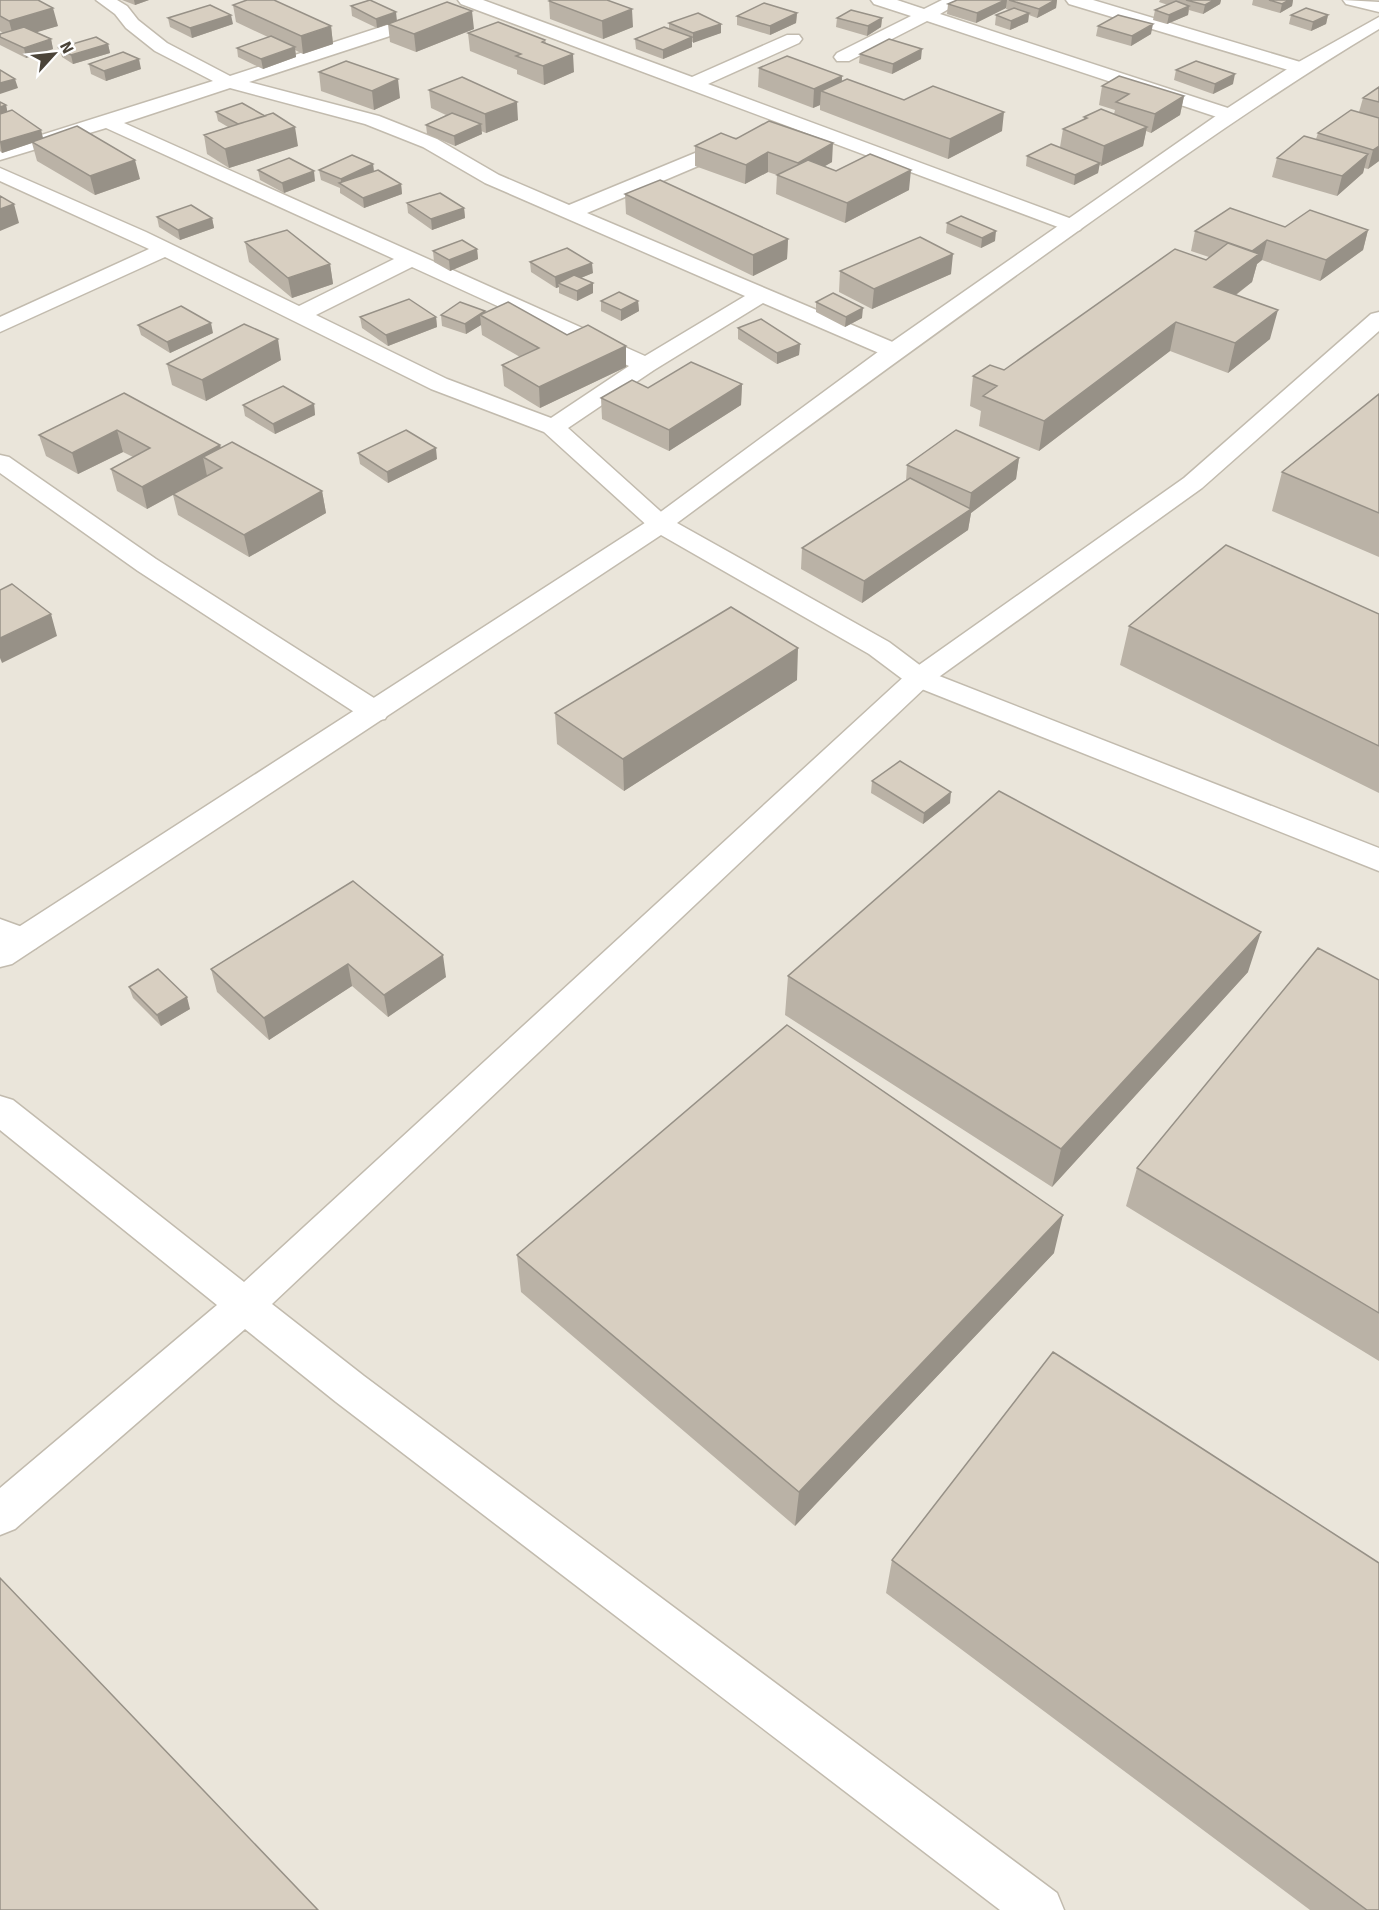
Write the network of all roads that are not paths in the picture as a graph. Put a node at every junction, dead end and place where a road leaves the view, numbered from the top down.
1 (105, 0) edge
2 (880, 0) edge
3 (955, 0) edge
4 (1075, 0) edge
5 (1352, 0) edge
6 (471, 1) edge
7 (542, 6) dead end
8 (1379, 7) edge
9 (925, 15) junction
10 (509, 16) junction
11 (1379, 22) edge
12 (794, 39) dead end
13 (843, 57) dead end
14 (1301, 68) junction
15 (228, 82) junction
16 (692, 84) junction
17 (1230, 115) junction
18 (790, 120) junction
19 (107, 122) junction
20 (0, 154) edge
21 (0, 174) edge
22 (569, 213) junction
23 (1073, 226) junction
24 (166, 249) junction
25 (410, 260) junction
26 (762, 295) junction
27 (300, 314) junction
28 (1379, 319) edge
29 (0, 325) edge
30 (894, 351) junction
31 (646, 365) junction
32 (553, 427) junction
33 (0, 462) edge
34 (660, 524) junction
35 (919, 678) junction
36 (375, 712) junction
37 (1379, 860) edge
38 (8, 942) edge
39 (0, 1110) edge
40 (245, 1305) junction
41 (0, 1515) edge
42 (1040, 1910) edge

1 - 15 street
2 - 9 street
3 - 9 street
4 - 14 street
5 - 8 street
6 - 10 street
6 - 15 street
7 - 10 street
9 - 13 street
9 - 17 street
10 - 16 street
11 - 14 street
12 - 16 street
14 - 17 street
15 - 19 street
15 - 22 street
16 - 18 street
17 - 23 street
18 - 22 street
18 - 23 street
19 - 20 street
19 - 25 street
21 - 24 street
22 - 26 street
23 - 30 street
24 - 27 street
24 - 29 street
25 - 27 street
25 - 31 street
26 - 30 street
26 - 31 street
27 - 32 street
28 - 35 street
30 - 34 street
31 - 32 street
32 - 34 street
33 - 36 street
34 - 35 street
34 - 36 street
35 - 37 street
35 - 40 street
36 - 38 street
39 - 40 street
40 - 41 street
40 - 42 street

